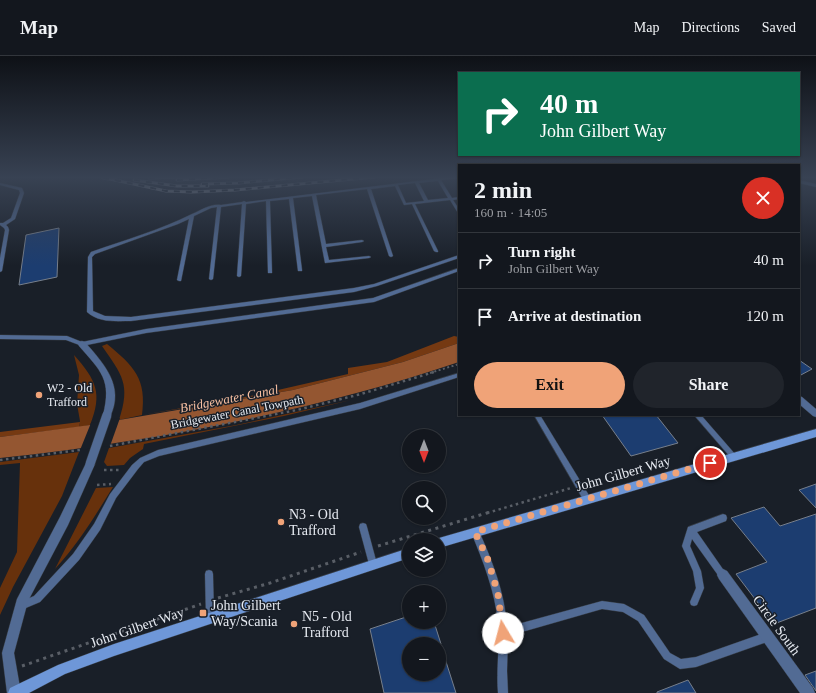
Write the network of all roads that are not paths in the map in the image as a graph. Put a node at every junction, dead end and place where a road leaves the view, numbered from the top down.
1 (17, 207) edge
2 (211, 207) edge
3 (219, 207) edge
4 (244, 207) edge
5 (268, 207) edge
6 (292, 207) edge
7 (316, 207) edge
8 (375, 207) edge
9 (415, 207) edge
10 (192, 216) junction
11 (2, 224) edge
12 (362, 241) dead end
13 (324, 246) junction
14 (436, 250) dead end
15 (391, 256) dead end
16 (458, 256) edge
17 (369, 257) dead end
18 (458, 269) edge
19 (300, 270) dead end
20 (0, 271) edge
21 (270, 272) dead end
22 (239, 276) dead end
23 (211, 279) dead end
24 (179, 280) dead end
25 (0, 337) edge
26 (82, 344) junction
27 (458, 375) edge
28 (800, 400) edge
29 (816, 414) edge
30 (538, 416) edge
31 (698, 416) edge
32 (816, 433) edge
33 (733, 456) junction
34 (587, 499) junction
35 (723, 518) dead end
36 (363, 527) dead end
37 (692, 530) junction
38 (475, 532) junction
39 (446, 541) edge
40 (402, 555) edge
41 (373, 564) junction
42 (209, 574) dead end
43 (723, 575) joint
44 (694, 602) dead end
45 (21, 606) junction
46 (210, 617) junction
47 (503, 633) junction
48 (767, 637) junction
49 (15, 693) edge
50 (503, 693) edge
51 (808, 693) edge

1 - 11 lane
2 - 10 lane
3 - 23 lane
4 - 22 lane
5 - 21 lane
6 - 19 lane
7 - 13 lane
8 - 15 lane
9 - 14 lane
10 - 16 lane
10 - 24 lane
11 - 20 lane
12 - 13 lane
13 - 17 lane
18 - 26 lane
25 - 26 lane
26 - 45 street, John Gilbert Way, bridge
27 - 45 lane
28 - 29 street
30 - 34 lane
31 - 33 lane
32 - 33 street, John Gilbert Way
33 - 34 street, John Gilbert Way
34 - 38 street, John Gilbert Way
35 - 37 lane
36 - 41 lane
37 - 43 lane
37 - 44 lane
38 - 39 street, John Gilbert Way
38 - 47 lane
40 - 41 street, John Gilbert Way
41 - 46 street, John Gilbert Way
42 - 46 lane
43 - 48 street, Circle South
45 - 49 street, John Gilbert Way
46 - 49 street, John Gilbert Way
47 - 48 lane
47 - 50 lane
48 - 51 street, Circle South

